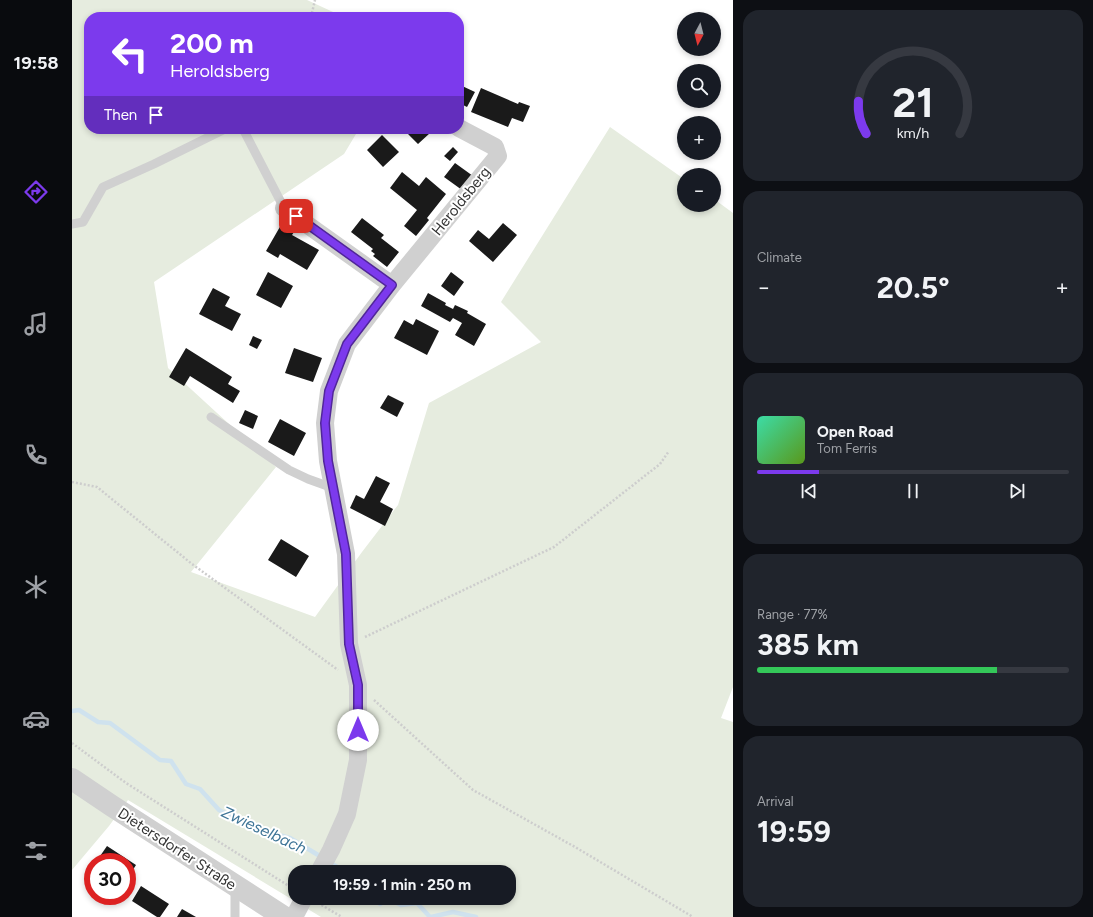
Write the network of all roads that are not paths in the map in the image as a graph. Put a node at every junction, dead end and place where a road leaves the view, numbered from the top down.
1 (464, 131) edge
2 (215, 134) edge
3 (246, 134) edge
4 (284, 208) joint
5 (72, 224) edge
6 (392, 285) junction
7 (211, 417) dead end
8 (333, 488) junction
9 (72, 779) edge
10 (323, 865) edge
11 (235, 886) junction
12 (305, 905) edge
13 (235, 917) edge
14 (284, 917) edge
15 (294, 917) edge

1 - 6 street, Heroldsberg
2 - 5 lane
3 - 4 lane
4 - 6 street
6 - 8 street, Heroldsberg
7 - 8 lane
8 - 10 street, Heroldsberg
9 - 11 street, Dietersdorfer Straße
11 - 13 lane
11 - 14 street, Dietersdorfer Straße
12 - 15 street

